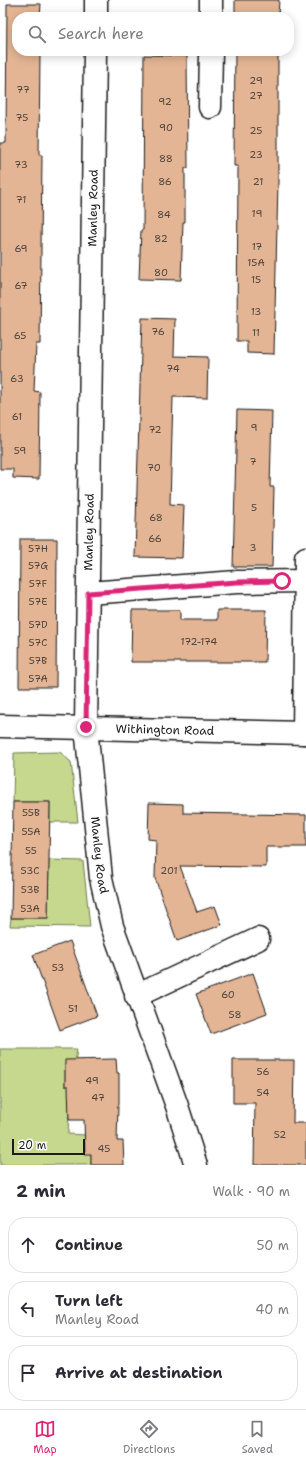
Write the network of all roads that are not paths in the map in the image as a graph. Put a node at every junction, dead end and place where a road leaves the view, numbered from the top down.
1 (96, 0) edge
2 (211, 0) edge
3 (96, 12) edge
4 (211, 12) edge
5 (95, 56) edge
6 (210, 56) edge
7 (210, 107) dead end
8 (306, 558) edge
9 (306, 581) edge
10 (88, 593) junction
11 (0, 726) edge
12 (86, 727) junction
13 (305, 733) edge
14 (258, 939) dead end
15 (136, 996) junction
16 (196, 1165) edge

1 - 3 street
2 - 4 street
5 - 10 street, Manley Road
6 - 7 street
8 - 9 street
9 - 10 street
9 - 13 street
10 - 12 street, Manley Road
11 - 12 street, Withington Road
12 - 13 street, Withington Road
12 - 15 street, Manley Road
14 - 15 street
15 - 16 street, Manley Road

